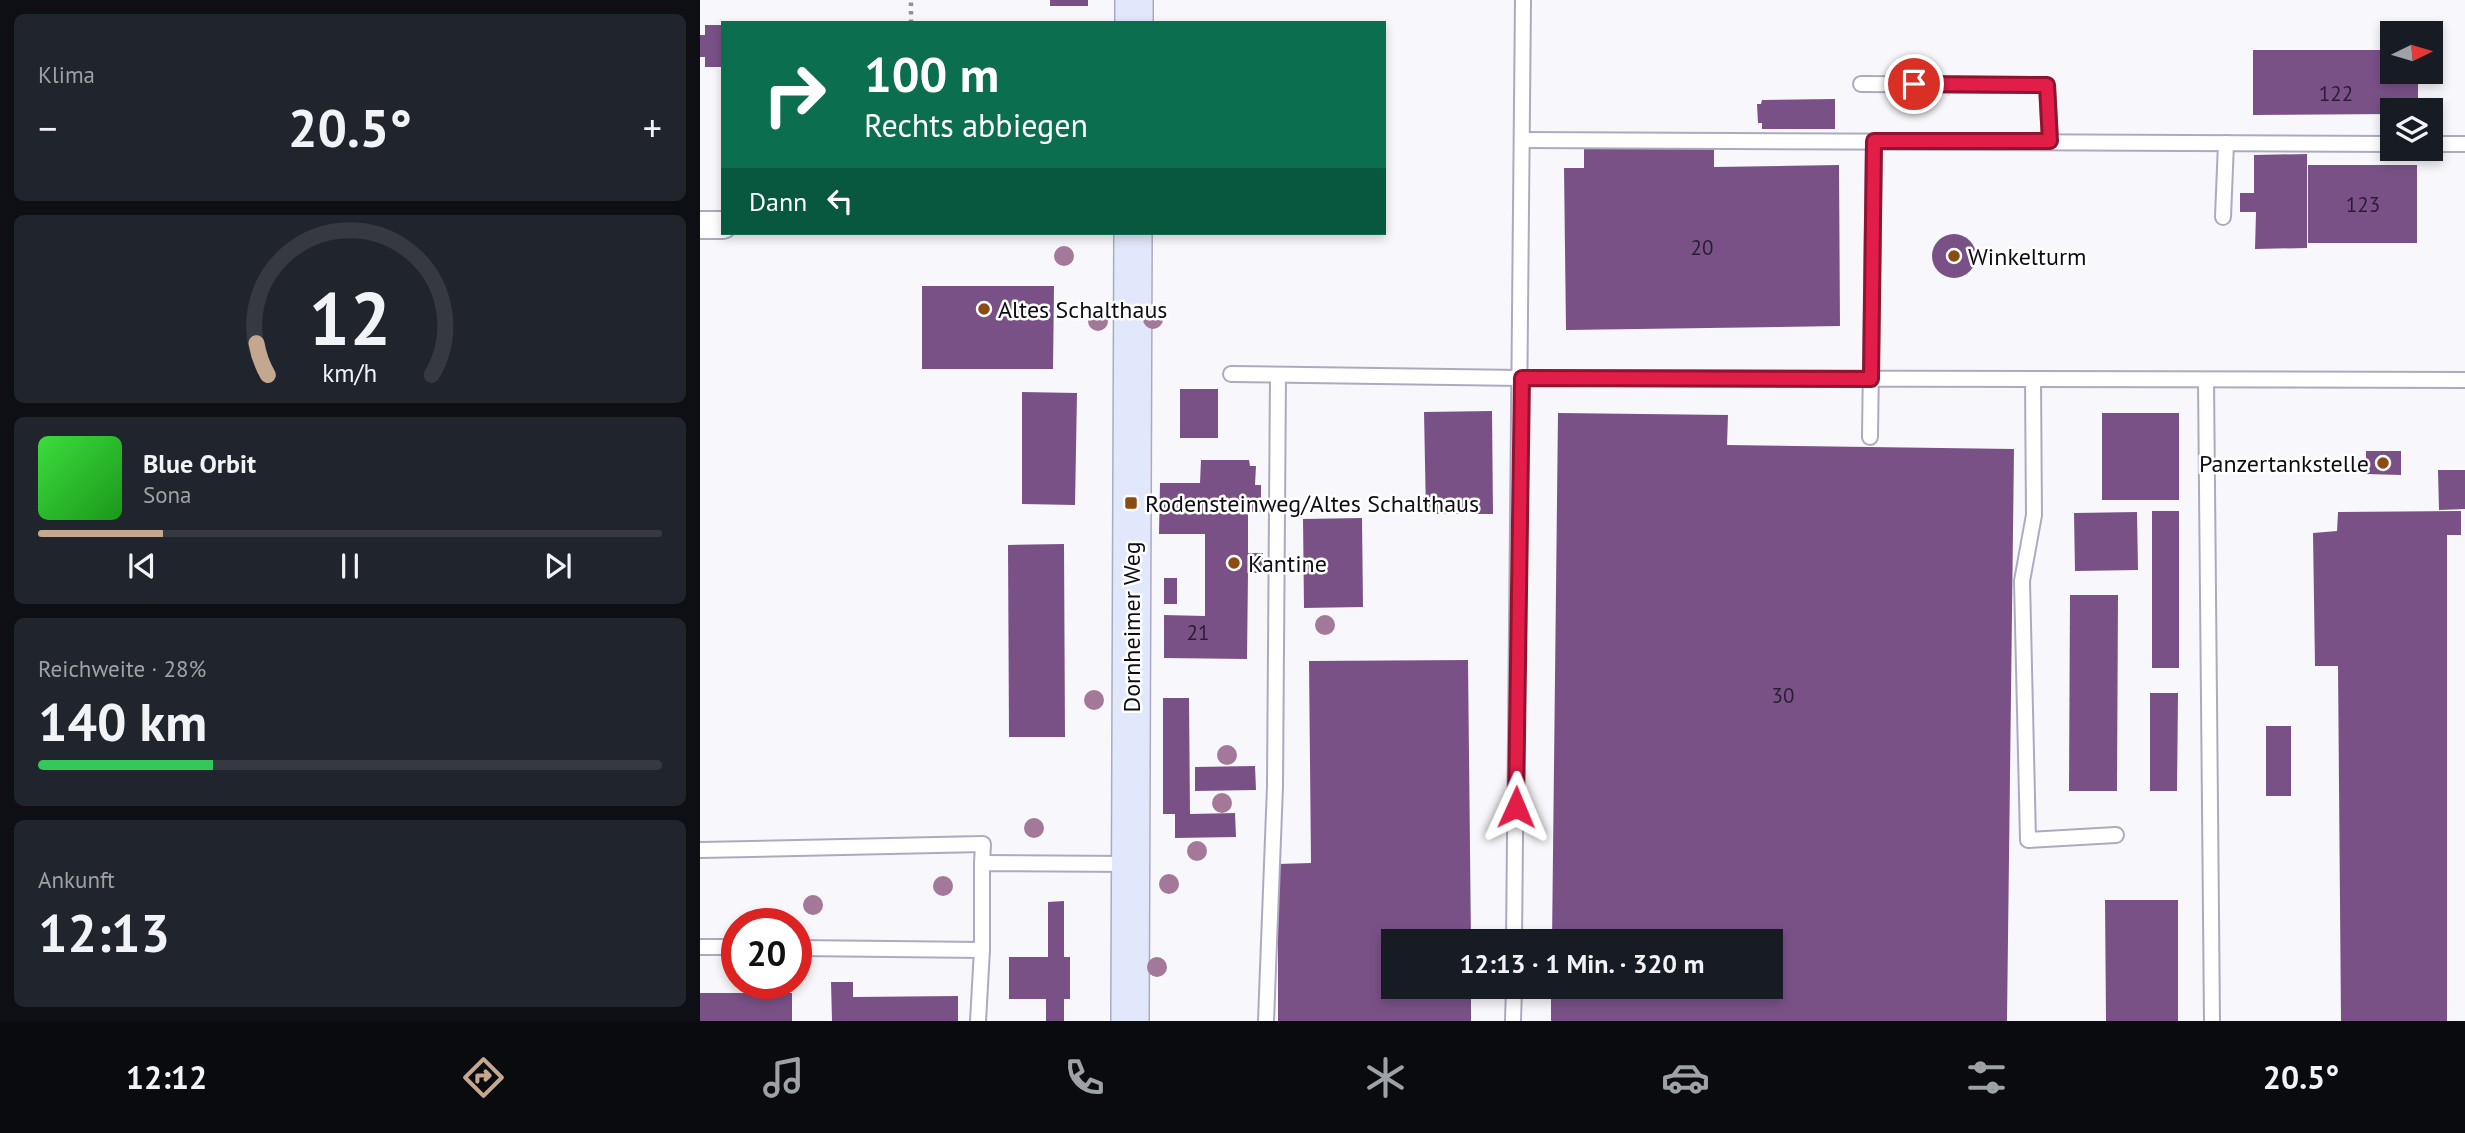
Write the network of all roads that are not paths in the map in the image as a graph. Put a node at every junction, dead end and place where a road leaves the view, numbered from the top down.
1 (1134, 0) edge
2 (1523, 0) edge
3 (1134, 21) edge
4 (1861, 84) dead end
5 (1522, 140) junction
6 (1874, 141) junction
7 (2050, 141) junction
8 (2226, 143) junction
9 (2380, 144) edge
10 (2443, 144) edge
11 (2465, 144) edge
12 (2223, 216) dead end
13 (700, 225) edge
14 (721, 225) edge
15 (1133, 235) edge
16 (1231, 374) dead end
17 (1278, 375) junction
18 (1522, 378) junction
19 (1871, 379) junction
20 (2033, 379) junction
21 (2206, 380) junction
22 (2465, 380) edge
23 (1870, 437) dead end
24 (2116, 835) dead end
25 (700, 850) edge
26 (982, 863) junction
27 (1131, 864) junction
28 (1514, 929) edge
29 (700, 947) edge
30 (721, 947) edge
31 (812, 948) edge
32 (982, 950) junction
33 (1514, 999) edge
34 (978, 1021) edge
35 (1130, 1021) edge
36 (1266, 1021) edge
37 (1513, 1021) edge
38 (2212, 1021) edge

1 - 3 main road
2 - 5 lane
4 - 7 lane
5 - 6 lane
5 - 18 lane
6 - 7 lane
6 - 19 lane
7 - 8 lane
8 - 9 lane
8 - 12 lane
10 - 11 lane
13 - 14 street
15 - 27 main road, Dornheimer Weg
16 - 17 lane
17 - 18 lane
17 - 36 lane
18 - 19 lane
18 - 28 lane
19 - 20 lane
19 - 23 lane
20 - 21 lane
20 - 24 lane
21 - 22 lane
21 - 38 lane
25 - 26 lane
26 - 27 lane
26 - 32 lane
27 - 35 main road, Dornheimer Weg
29 - 30 lane
31 - 32 lane
32 - 34 lane
33 - 37 lane

